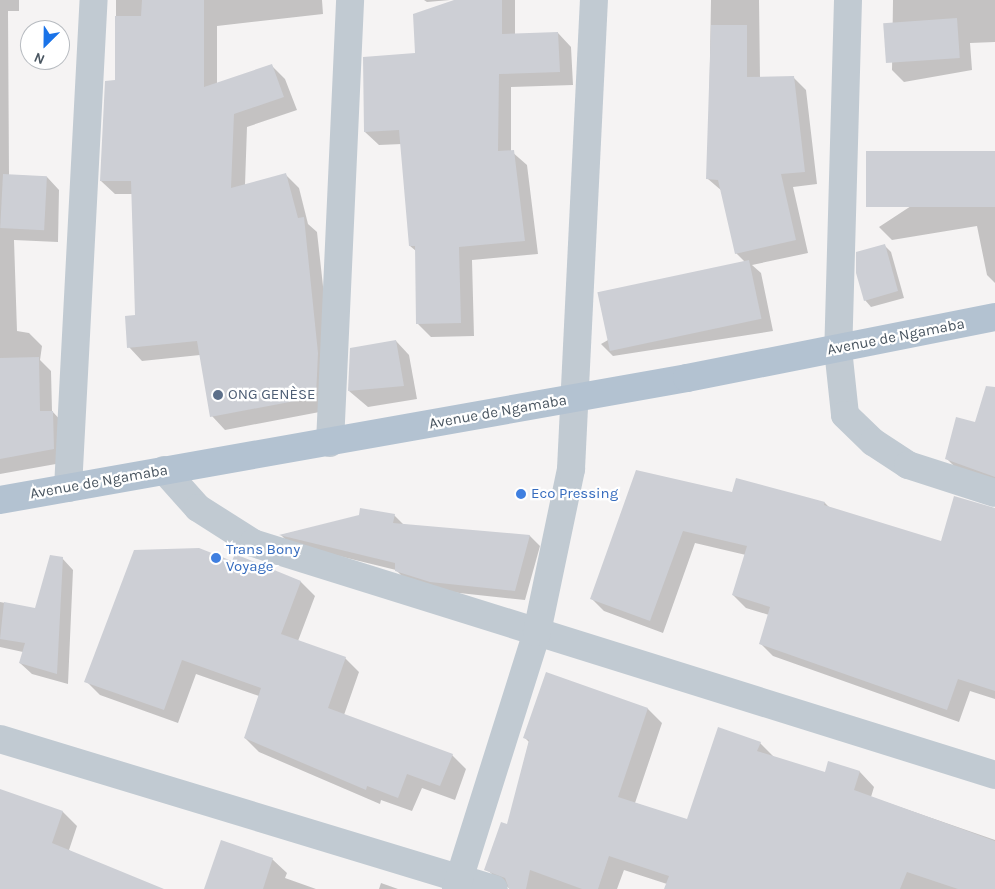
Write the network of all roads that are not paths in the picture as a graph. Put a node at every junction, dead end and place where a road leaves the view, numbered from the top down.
1 (94, 0) edge
2 (350, 0) edge
3 (594, 0) edge
4 (848, 0) edge
5 (995, 317) edge
6 (838, 349) junction
7 (576, 398) junction
8 (330, 443) junction
9 (164, 470) junction
10 (68, 488) junction
11 (995, 493) edge
12 (0, 500) edge
13 (537, 632) junction
14 (0, 739) edge
15 (995, 775) edge
16 (458, 883) edge
17 (494, 889) edge

1 - 10 street
2 - 8 street
3 - 7 street
4 - 6 street
5 - 6 main road, Avenue de Ngamaba
6 - 7 main road, Avenue de Ngamaba
6 - 11 street
7 - 8 main road, Avenue de Ngamaba
7 - 13 street
8 - 9 main road, Avenue de Ngamaba
9 - 10 main road, Avenue de Ngamaba
9 - 13 street
10 - 12 main road, Avenue de Ngamaba
13 - 15 street
13 - 16 street
14 - 16 street
16 - 17 street

